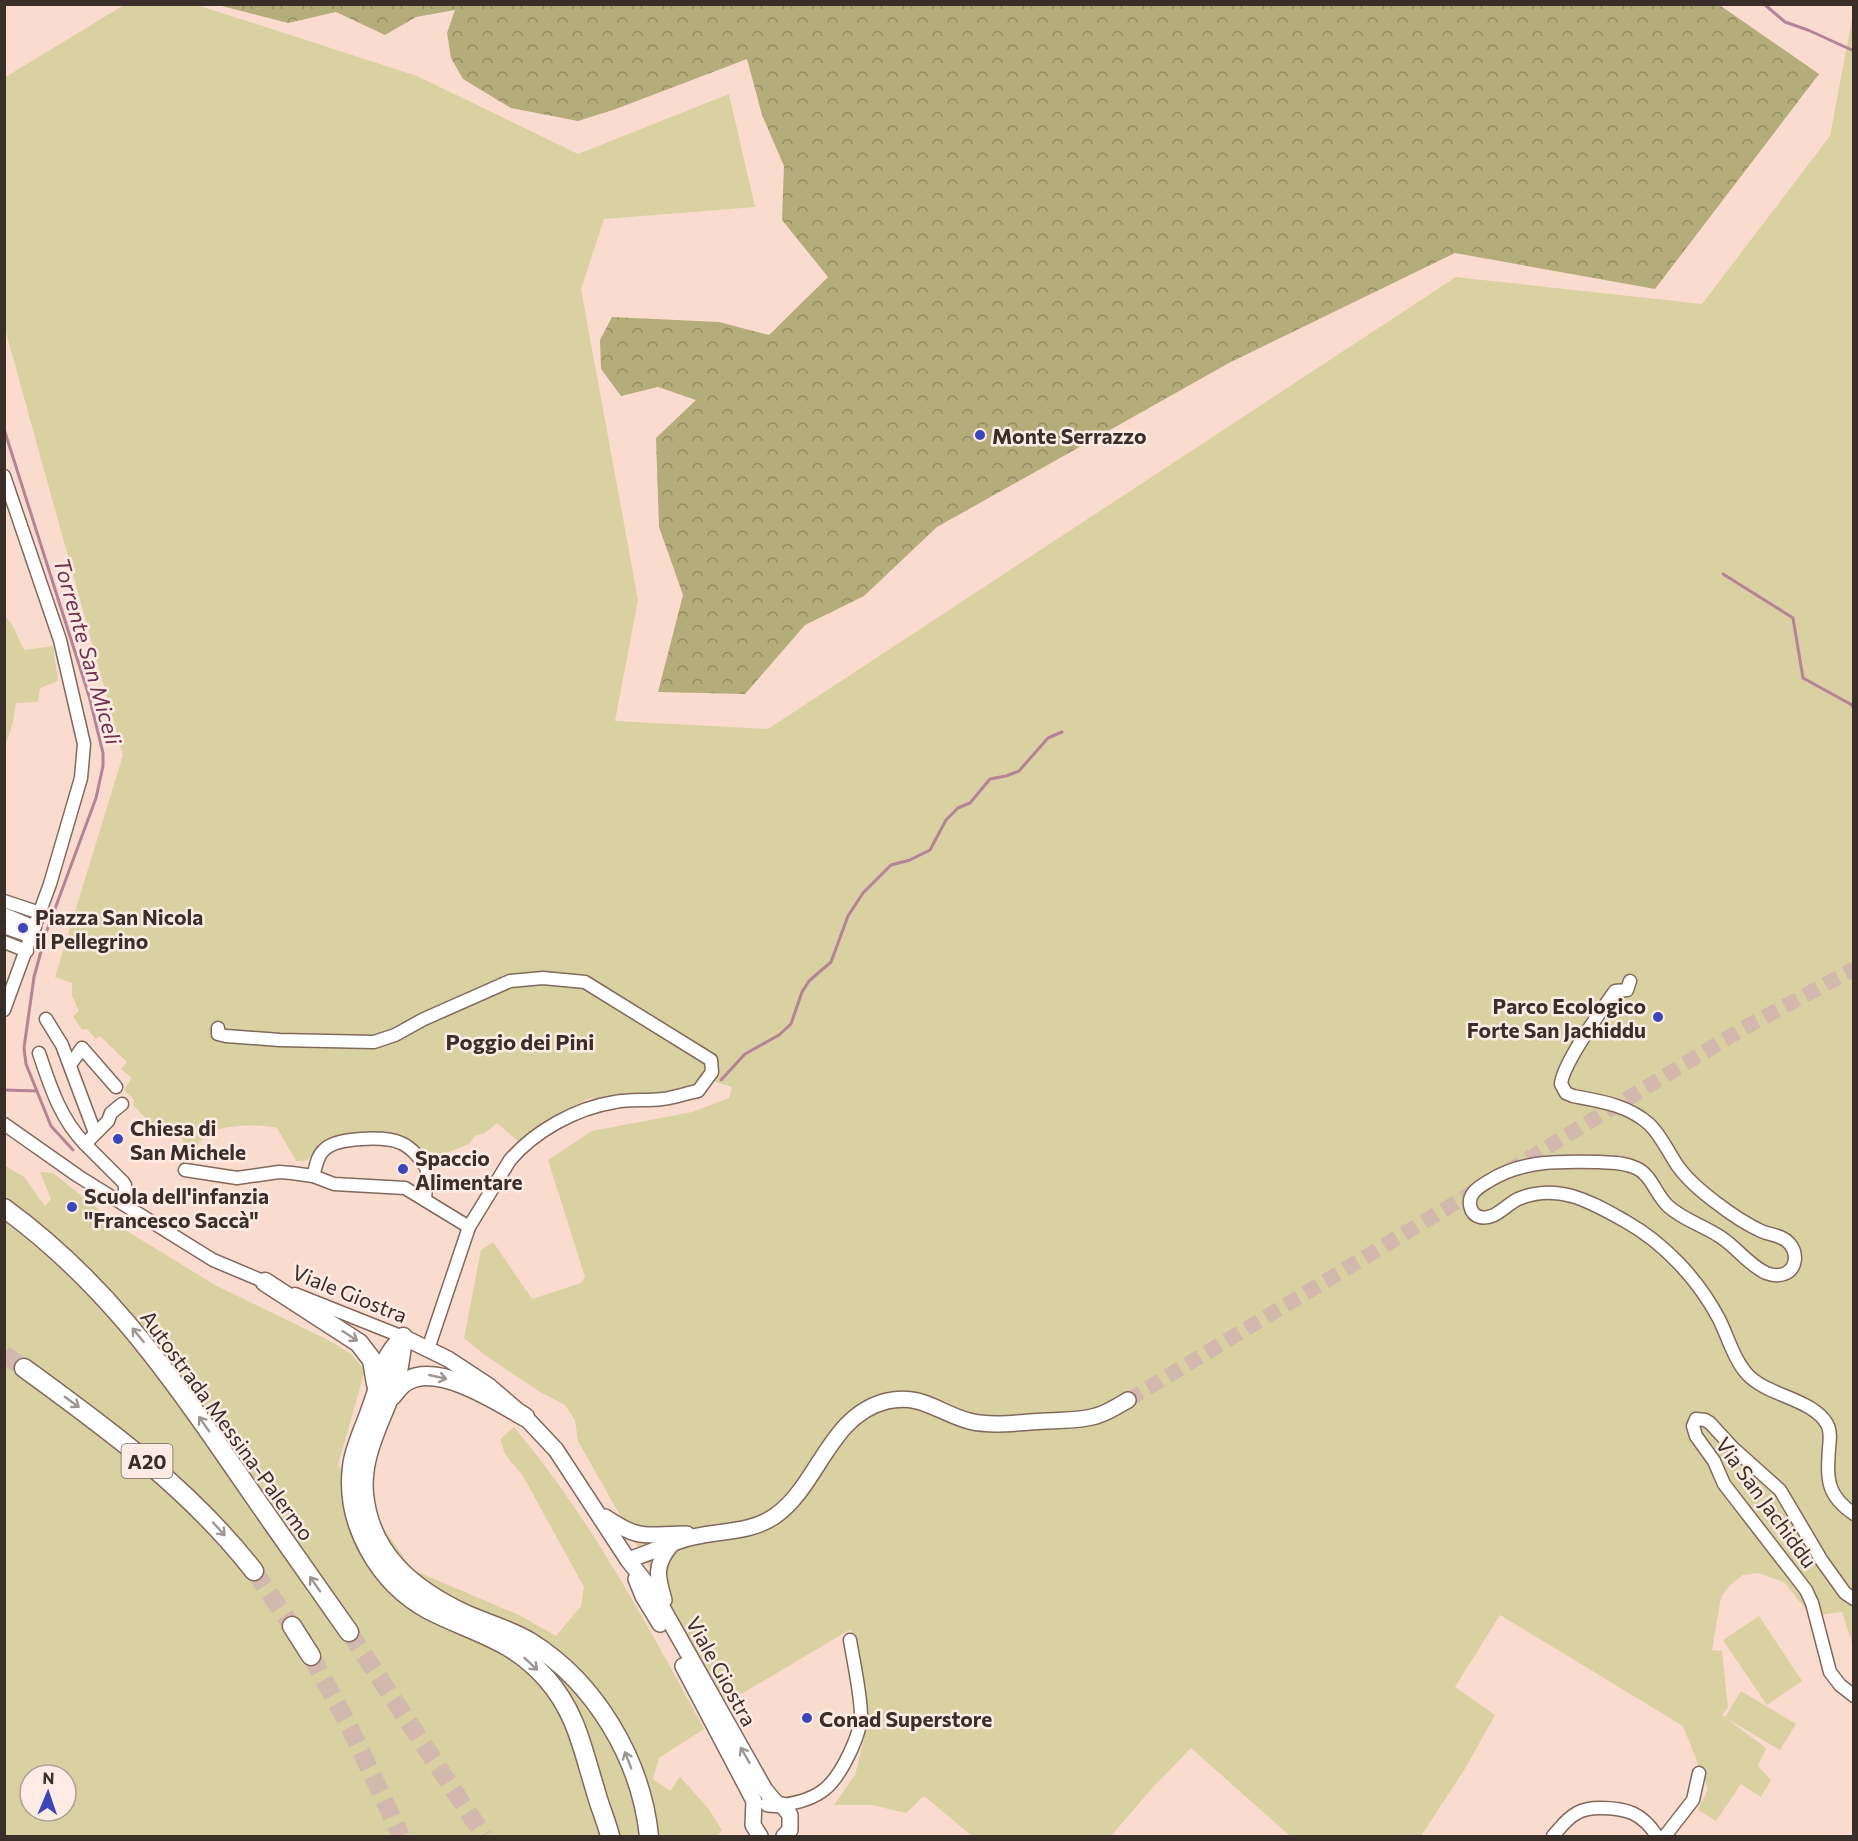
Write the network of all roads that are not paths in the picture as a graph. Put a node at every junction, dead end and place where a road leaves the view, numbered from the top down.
1 (4, 476) edge
2 (4, 901) edge
3 (40, 913) junction
4 (9, 922) edge
5 (34, 932) junction
6 (4, 942) edge
7 (27, 951) junction
8 (1630, 981) dead end
9 (4, 1010) edge
10 (46, 1018) dead end
11 (218, 1028) dead end
12 (39, 1053) dead end
13 (70, 1065) junction
14 (117, 1087) dead end
15 (122, 1104) dead end
16 (4, 1125) edge
17 (95, 1133) junction
18 (85, 1144) junction
19 (185, 1170) dead end
20 (314, 1176) junction
21 (425, 1200) junction
22 (125, 1204) junction
23 (4, 1208) edge
24 (469, 1227) junction
25 (265, 1282) junction
26 (404, 1337) junction
27 (428, 1349) junction
28 (24, 1368) tunnel mouth
29 (382, 1397) junction
30 (1128, 1400) tunnel mouth
31 (525, 1417) junction
32 (600, 1514) junction
33 (1854, 1514) edge
34 (711, 1534) junction
35 (657, 1536) junction
36 (671, 1545) junction
37 (628, 1560) junction
38 (254, 1571) tunnel mouth
39 (1854, 1599) edge
40 (465, 1620) junction
41 (292, 1626) tunnel mouth
42 (349, 1632) tunnel mouth
43 (679, 1640) junction
44 (850, 1640) dead end
45 (311, 1656) tunnel mouth
46 (1854, 1696) edge
47 (1699, 1773) dead end
48 (809, 1799) junction
49 (779, 1804) junction
50 (754, 1828) edge
51 (789, 1831) edge
52 (609, 1833) edge
53 (648, 1836) edge
54 (1553, 1836) edge
55 (1657, 1836) edge
56 (1665, 1836) edge

1 - 3 street
2 - 3 street
3 - 5 street
4 - 5 street
5 - 7 street
6 - 7 street
7 - 9 street
8 - 33 street
10 - 13 street
11 - 24 street
12 - 18 street
13 - 14 street
13 - 17 street
15 - 17 street
16 - 22 street, Viale Giostra
17 - 18 street
18 - 22 street
19 - 20 street
20 - 21 street
20 - 21 street
21 - 24 street
22 - 25 street, Viale Giostra
42 -> 23 highway, Autostrada Messina-Palermo
24 - 27 street
25 - 26 street, Viale Giostra
25 -> 29 highway
26 - 27 main road, Viale Giostra
26 - 29 highway
27 - 31 main road, Viale Giostra
28 -> 38 highway, A20
29 -> 31 highway
29 - 40 highway
30 - 34 main road
31 - 32 main road, Viale Giostra
32 - 35 main road
32 - 37 main road, Viale Giostra
34 - 35 main road
34 - 36 main road
35 - 37 main road
36 - 37 main road
36 - 43 main road
37 - 43 main road, Viale Giostra
37 - 50 main road, Viale Giostra
39 - 46 street, Via San Jachiddu
40 -> 52 highway
53 -> 40 highway
41 - 45 highway
49 -> 43 main road, Viale Giostra
44 - 48 street
47 - 56 street
48 - 49 street
48 - 51 street
49 - 50 main road
49 - 51 main road, Viale Giostra
54 - 55 street

